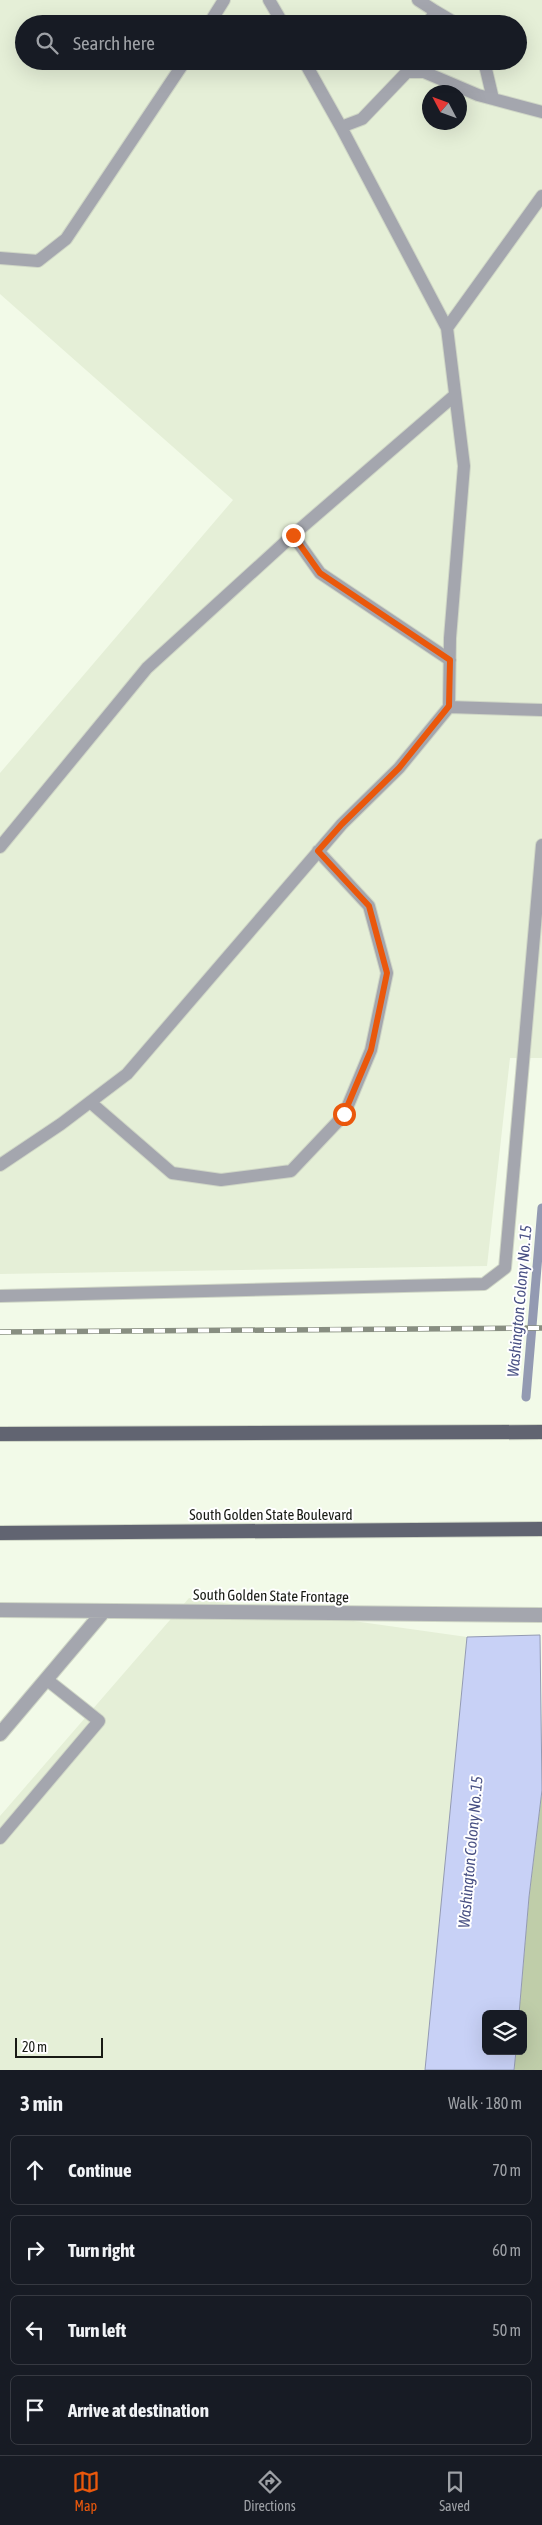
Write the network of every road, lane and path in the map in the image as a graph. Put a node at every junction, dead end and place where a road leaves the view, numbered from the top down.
1 (224, 0) edge
2 (269, 0) edge
3 (418, 0) edge
4 (435, 11) junction
5 (215, 15) edge
6 (278, 15) edge
7 (433, 15) edge
8 (442, 15) edge
9 (179, 70) edge
10 (309, 70) edge
11 (406, 70) edge
12 (418, 70) edge
13 (486, 70) edge
14 (493, 98) junction
15 (542, 112) edge
16 (342, 127) junction
17 (542, 196) edge
18 (0, 258) edge
19 (447, 328) junction
20 (455, 395) junction
21 (293, 535) junction
22 (450, 660) junction
23 (449, 706) junction
24 (542, 710) edge
25 (542, 845) edge
26 (0, 847) edge
27 (318, 851) junction
28 (90, 1102) junction
29 (0, 1165) edge
30 (0, 1296) edge
31 (542, 1432) edge
32 (0, 1434) edge
33 (542, 1528) edge
34 (0, 1533) edge
35 (0, 1610) edge
36 (104, 1611) junction
37 (542, 1615) edge
38 (46, 1679) junction
39 (0, 1734) edge
40 (0, 1838) edge

1 - 5 lane
2 - 6 lane
3 - 4 lane
4 - 7 lane
4 - 8 lane
9 - 18 lane
10 - 16 lane
11 - 16 lane
12 - 14 lane
13 - 14 lane
14 - 15 lane
16 - 19 lane
17 - 19 lane
19 - 20 lane
20 - 21 lane
20 - 22 lane
21 - 22 lane
21 - 26 lane
22 - 23 lane
23 - 24 lane
23 - 27 lane
25 - 30 lane
27 - 28 lane
27 - 28 lane
28 - 29 lane
31 - 32 main road
33 - 34 main road, South Golden State Boulevard
35 - 36 street, South Golden State Frontage
36 - 37 street, South Golden State Frontage
36 - 38 street
38 - 39 street
38 - 40 lane

